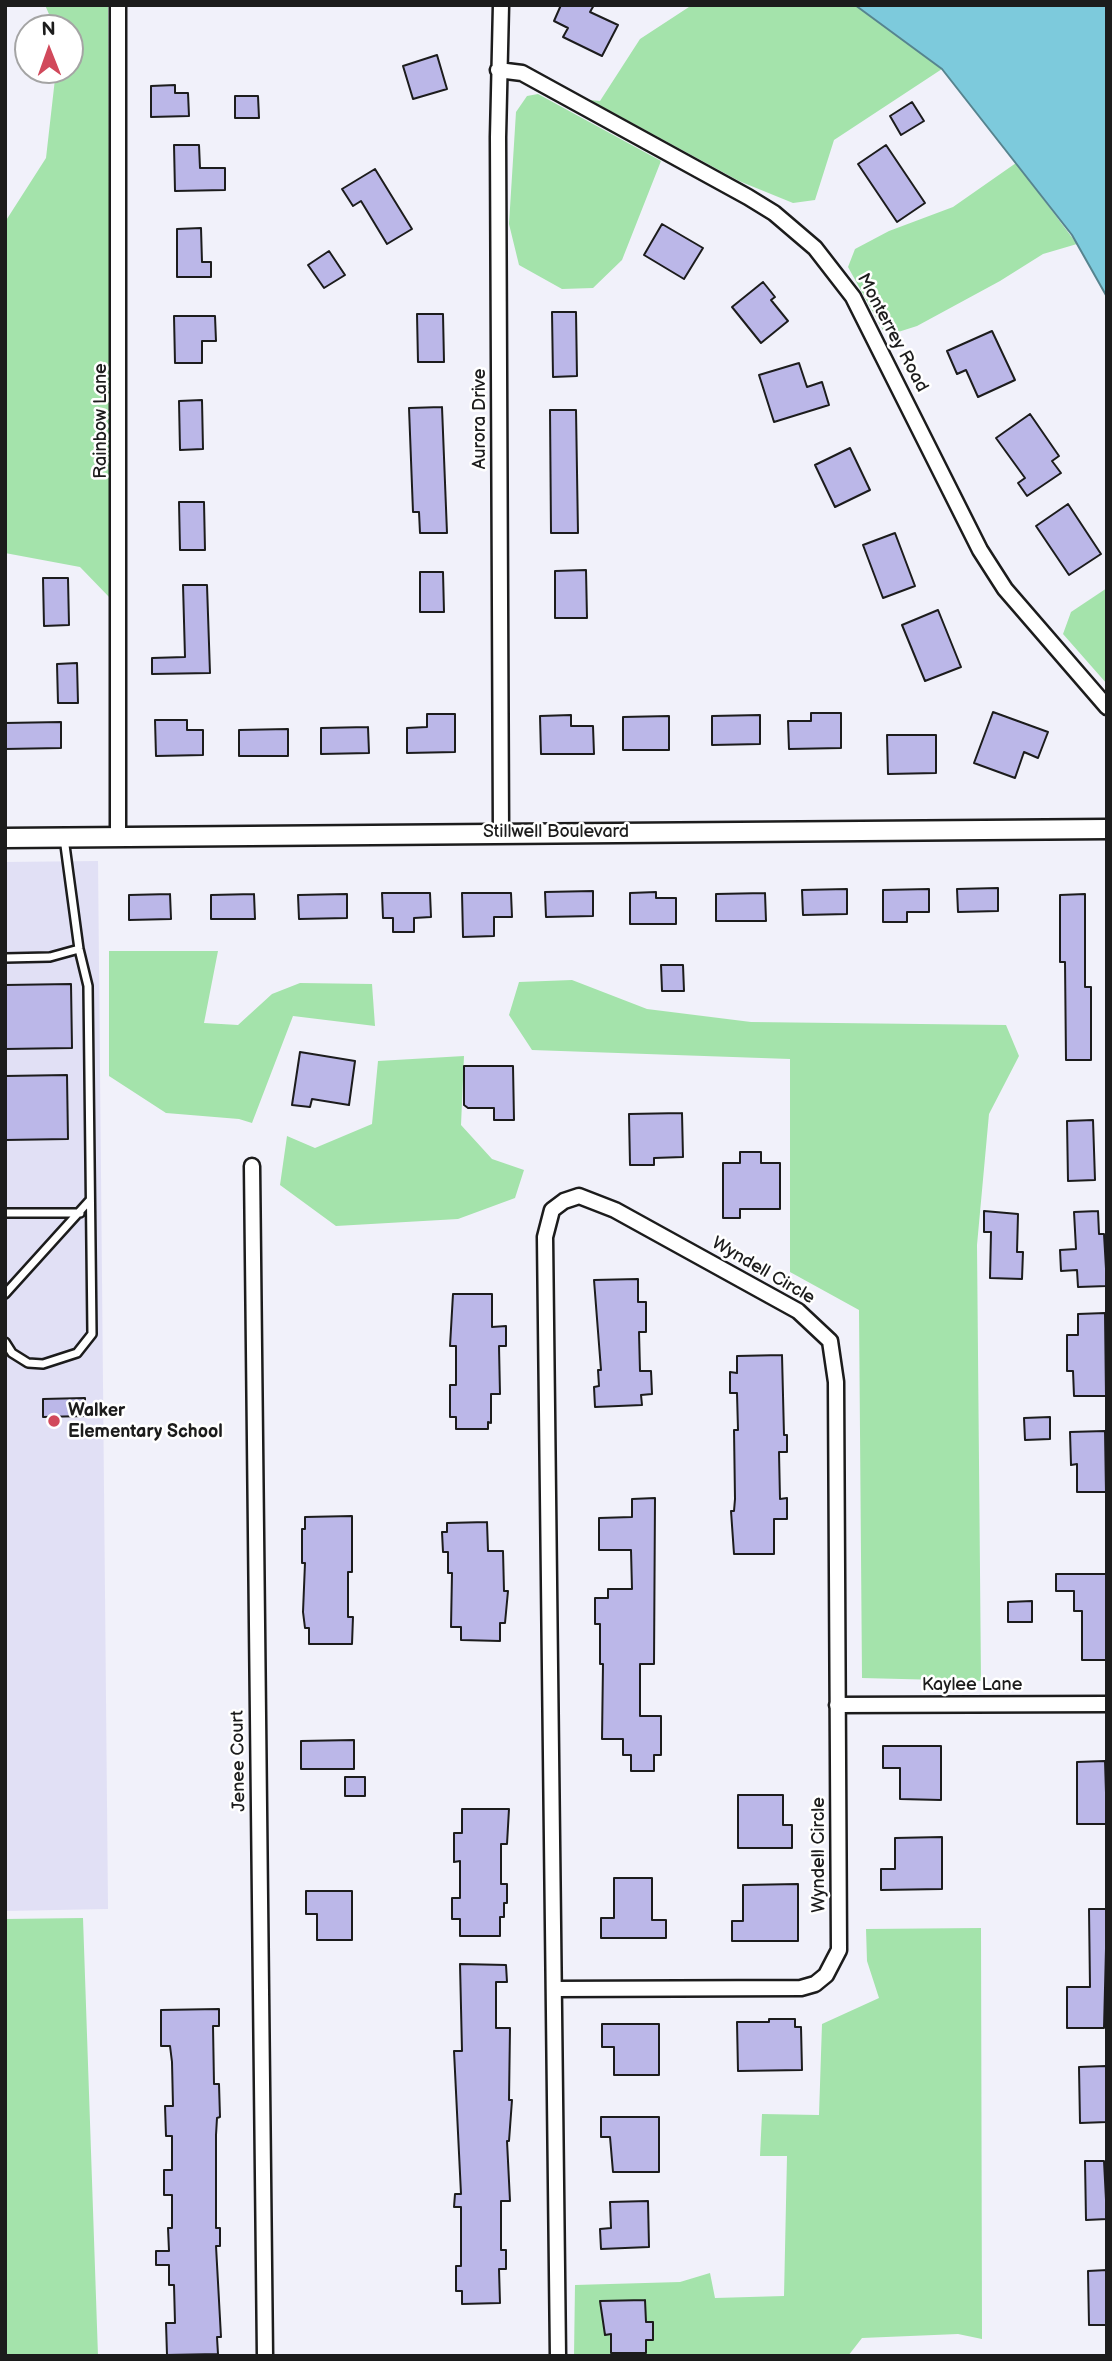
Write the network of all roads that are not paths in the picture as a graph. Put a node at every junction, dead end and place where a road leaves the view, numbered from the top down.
1 (118, 5) edge
2 (501, 5) edge
3 (498, 70) junction
4 (1107, 707) edge
5 (1107, 829) edge
6 (501, 832) junction
7 (118, 837) junction
8 (5, 838) edge
9 (64, 838) junction
10 (79, 949) junction
11 (5, 958) edge
12 (252, 1166) dead end
13 (91, 1200) junction
14 (5, 1213) edge
15 (80, 1213) junction
16 (5, 1294) edge
17 (5, 1342) edge
18 (1107, 1704) edge
19 (837, 1705) junction
20 (554, 1989) junction
21 (265, 2356) edge
22 (558, 2356) edge

1 - 7 street, Rainbow Lane
2 - 3 street, Aurora Drive
3 - 4 street, Monterrey Road
3 - 6 street, Aurora Drive
5 - 6 street, Stillwell Boulevard
6 - 7 street, Stillwell Boulevard
7 - 9 street, Stillwell Boulevard
8 - 9 street, Stillwell Boulevard
9 - 10 lane
10 - 11 lane
10 - 13 lane
12 - 21 street, Jenee Court
13 - 15 lane
13 - 17 lane
14 - 15 lane
15 - 16 lane
18 - 19 street, Kaylee Lane
19 - 20 street, Wyndell Circle
19 - 20 street, Wyndell Circle
20 - 22 street, Wyndell Circle

